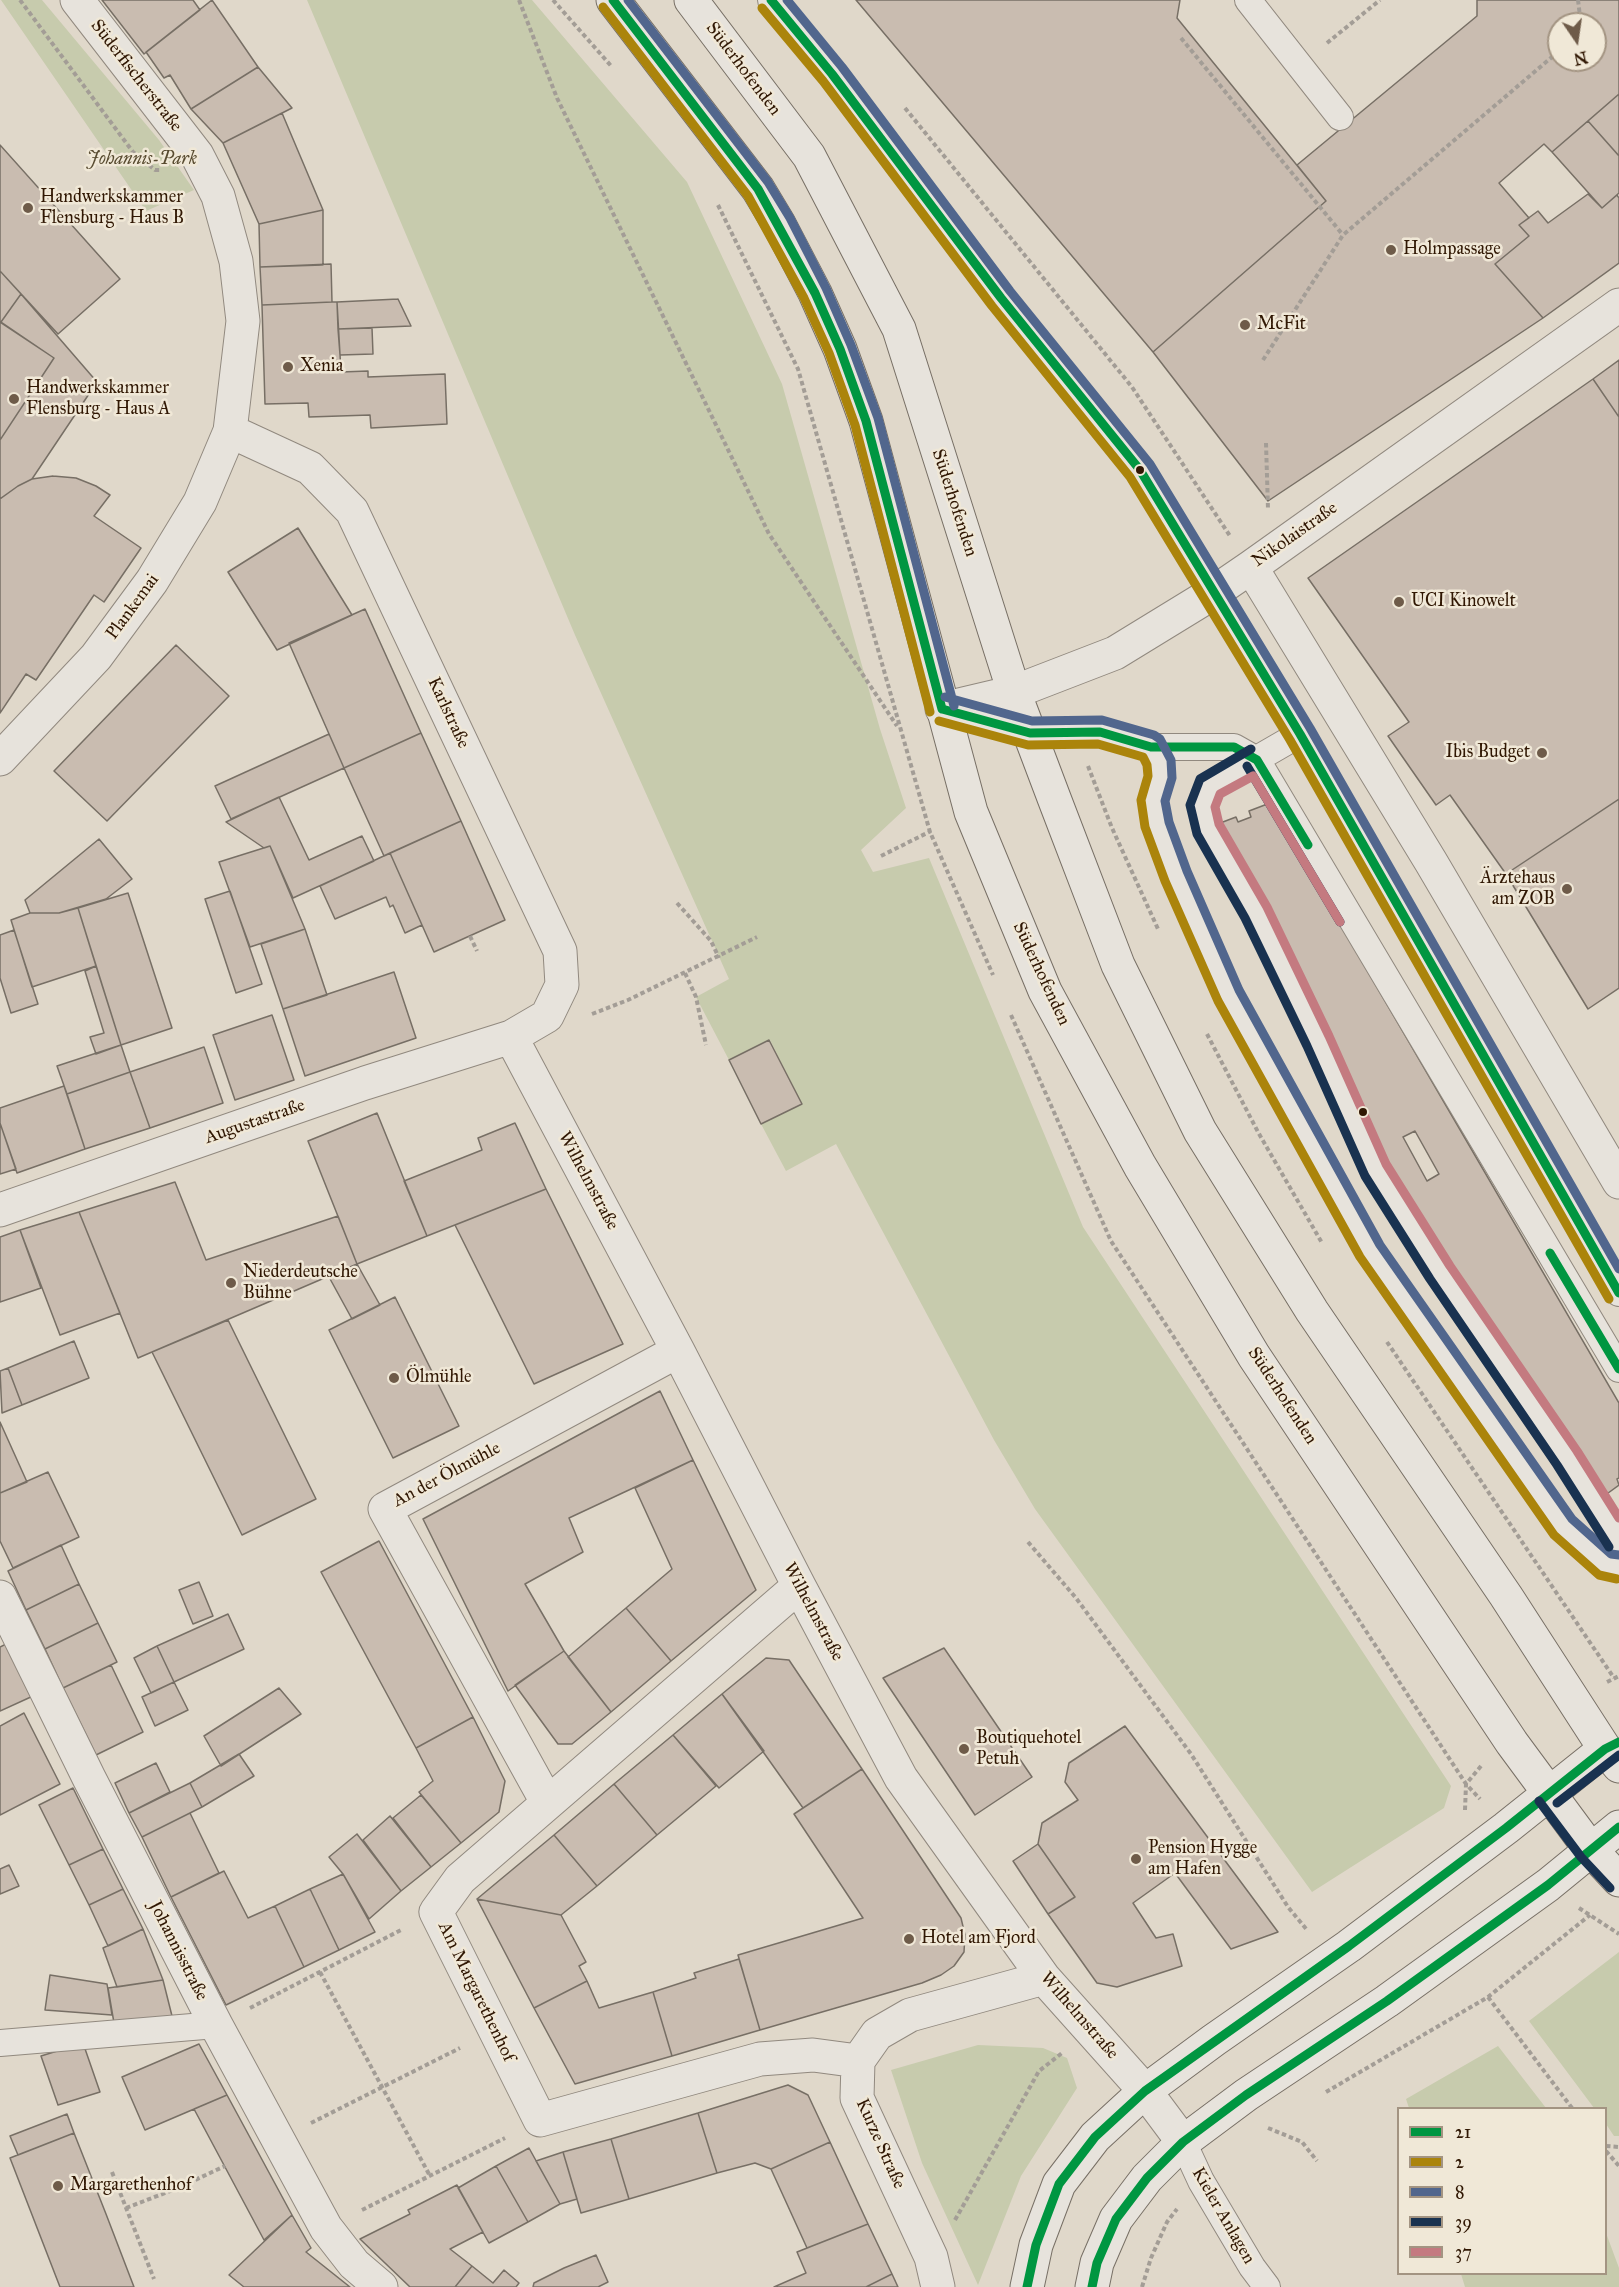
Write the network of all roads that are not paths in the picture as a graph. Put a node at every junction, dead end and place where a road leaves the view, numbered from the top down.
1 (77, 0) edge
2 (614, 0) edge
3 (691, 0) edge
4 (771, 0) edge
5 (1248, 0) edge
6 (1340, 117) dead end
7 (1619, 305) edge
8 (230, 431) junction
9 (1251, 567) junction
10 (1213, 593) junction
11 (1014, 692) junction
12 (942, 709) junction
13 (1030, 733) junction
14 (1300, 734) junction
15 (1151, 747) junction
16 (0, 759) edge
17 (1257, 760) junction
18 (511, 1037) junction
19 (1619, 1182) edge
20 (0, 1210) edge
21 (1619, 1293) edge
22 (678, 1351) junction
23 (1619, 1369) edge
24 (1619, 1541) edge
25 (1619, 1567) edge
26 (799, 1586) junction
27 (0, 1597) edge
28 (1614, 1752) edge
29 (1549, 1794) junction
30 (547, 1802) junction
31 (1619, 1827) edge
32 (1592, 1850) junction
33 (1619, 1880) edge
34 (1044, 1978) junction
35 (216, 2025) junction
36 (0, 2043) edge
37 (858, 2061) junction
38 (1145, 2091) junction
39 (1183, 2142) junction
40 (934, 2272) edge
41 (381, 2287) edge
42 (1027, 2287) edge
43 (1092, 2287) edge
44 (1267, 2287) edge

1 - 8 street, Süderfischerstraße
2 - 12 street, Süderhofenden
3 - 11 street, Süderhofenden
4 - 10 lane
5 - 6 lane
7 - 9 street, Nikolaistraße
8 - 16 street, Plankemai
8 - 18 street, Karlstraße
9 - 10 street, Nikolaistraße
9 - 19 street
10 - 11 street, Nikolaistraße
10 - 14 lane
11 - 12 street, Nikolaistraße
11 - 13 street, Süderhofenden
12 - 13 lane
12 - 29 street, Süderhofenden
13 - 15 lane
13 - 28 street, Süderhofenden
14 - 17 lane
14 - 21 lane
15 - 17 lane
15 - 25 lane
17 - 23 lane
17 - 24 lane
18 - 20 street, Augustastraße
18 - 22 street, Wilhelmstraße
22 - 26 street, Wilhelmstraße
22 - 30 street, An der Ölmühle
26 - 30 street, Am Margarethenhof
26 - 34 street, Wilhelmstraße
27 - 35 street, Johannisstraße
28 - 29 street
29 - 32 street, Süderhofenden
29 - 38 street
30 - 37 street, Am Margarethenhof
31 - 32 street
32 - 33 street, Süderhofenden
32 - 39 street
34 - 37 street
34 - 38 street, Wilhelmstraße
35 - 36 lane
35 - 41 street, Johannisstraße
37 - 40 street, Kurze Straße
38 - 39 street, Wilhelmstraße
38 - 42 street
39 - 43 street
39 - 44 lane, Kieler Anlagen

